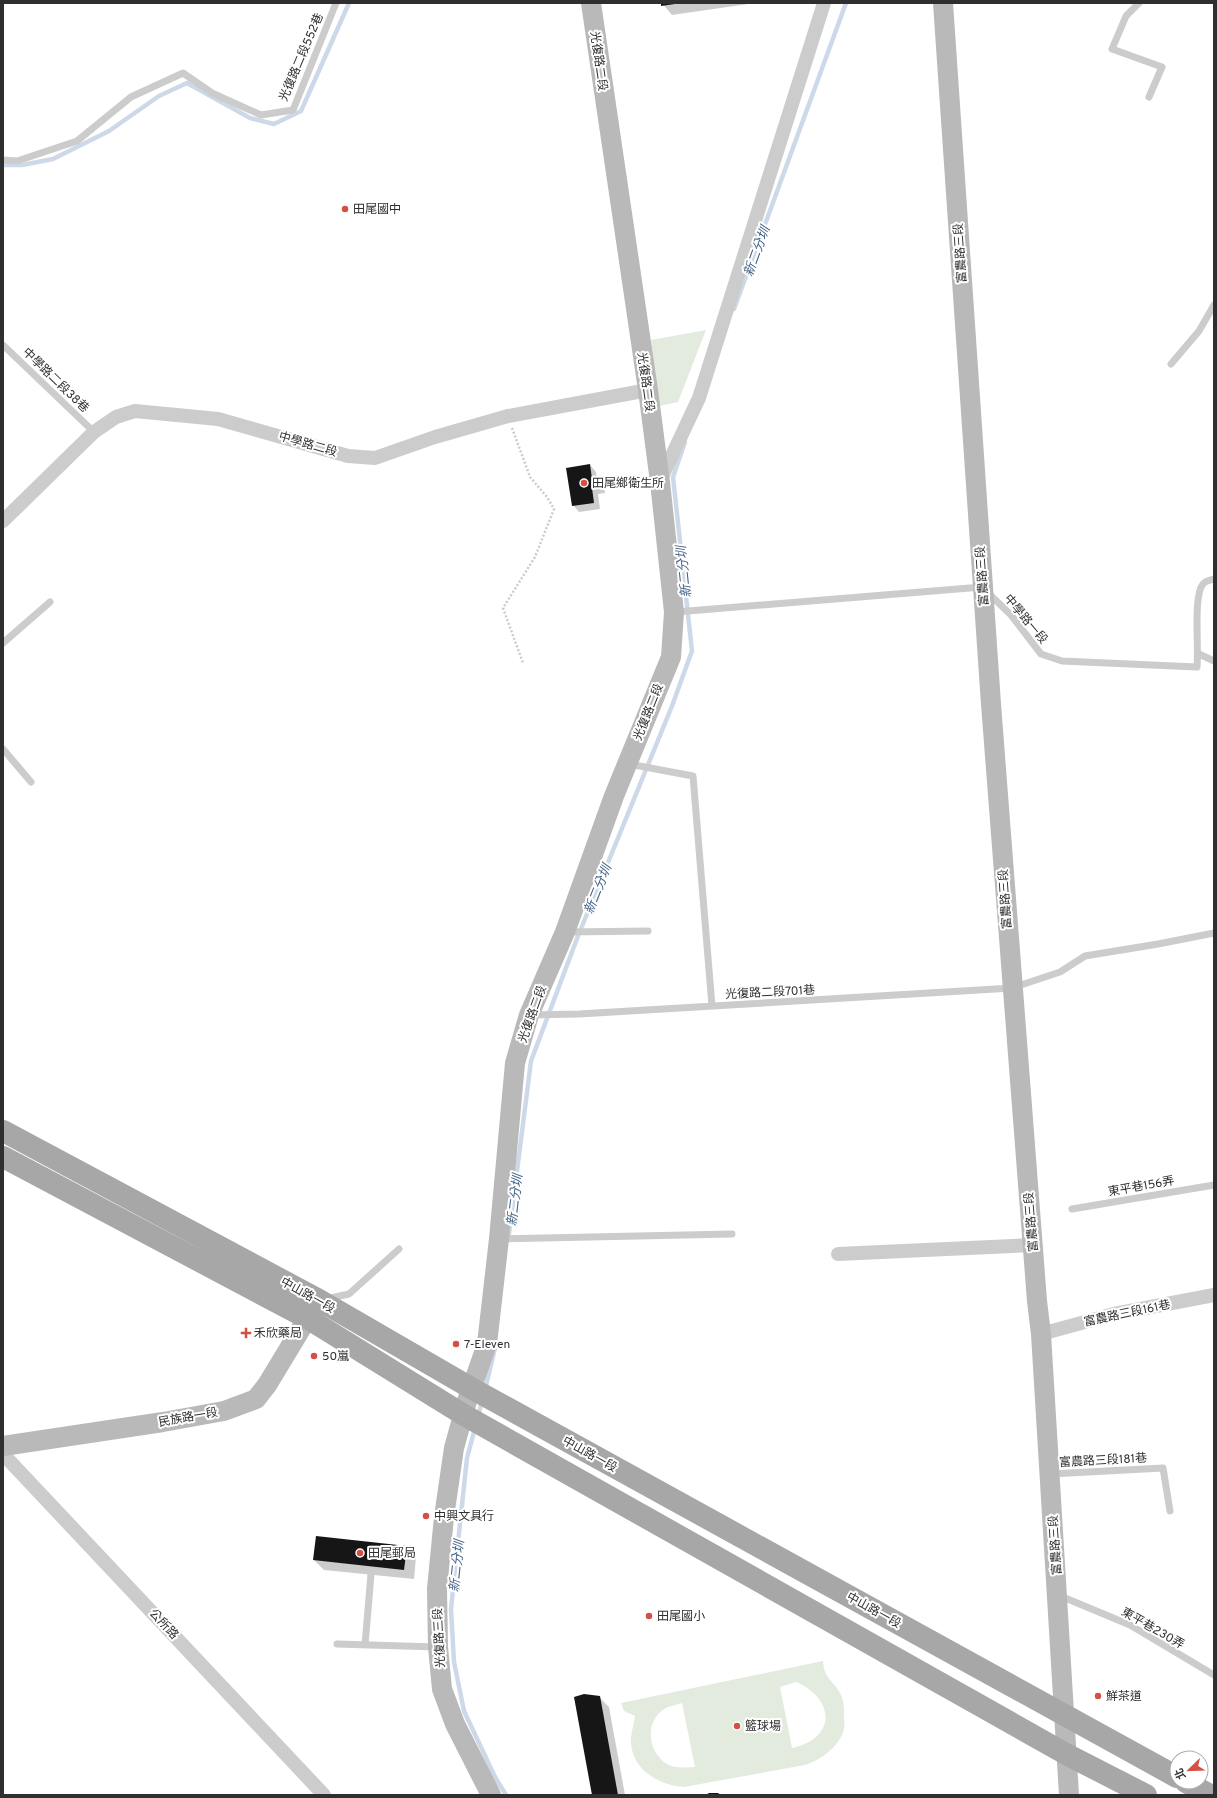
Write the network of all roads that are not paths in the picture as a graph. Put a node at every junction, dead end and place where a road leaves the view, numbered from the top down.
1 (336, 3) edge
2 (591, 3) edge
3 (824, 3) edge
4 (942, 3) edge
5 (1139, 3) edge
6 (1149, 97) dead end
7 (3, 160) edge
8 (1214, 305) edge
9 (3, 345) edge
10 (1171, 364) dead end
11 (648, 390) junction
12 (94, 432) junction
13 (660, 482) junction
14 (3, 521) edge
15 (1214, 579) edge
16 (982, 587) junction
17 (50, 602) dead end
18 (674, 612) junction
19 (3, 644) edge
20 (1199, 654) junction
21 (1214, 662) edge
22 (3, 749) edge
23 (628, 763) junction
24 (31, 782) dead end
25 (648, 931) dead end
26 (565, 932) junction
27 (1214, 933) edge
28 (1012, 988) junction
29 (712, 1006) junction
30 (529, 1015) junction
31 (3, 1131) edge
32 (3, 1157) edge
33 (1214, 1185) edge
34 (1072, 1209) dead end
35 (732, 1234) dead end
36 (499, 1239) junction
37 (1032, 1245) junction
38 (399, 1249) dead end
39 (838, 1254) dead end
40 (1214, 1295) edge
41 (319, 1300) junction
42 (306, 1318) junction
43 (1041, 1334) junction
44 (467, 1401) junction
45 (3, 1446) edge
46 (3, 1454) edge
47 (1050, 1474) junction
48 (1170, 1511) dead end
49 (371, 1574) dead end
50 (1058, 1595) junction
51 (337, 1644) dead end
52 (365, 1645) junction
53 (438, 1646) junction
54 (1214, 1675) edge
55 (1064, 1715) junction
56 (1066, 1754) junction
57 (1169, 1773) edge
58 (1201, 1790) edge
59 (324, 1795) edge
60 (491, 1795) edge
61 (1069, 1795) edge
62 (1146, 1795) edge
63 (1210, 1795) edge

1 - 7 lane, 光復路二段552巷
2 - 11 street, 光復路二段
3 - 13 street
4 - 16 street, 富農路三段
5 - 6 lane
8 - 10 lane
9 - 12 lane, 中學路二段38巷
11 - 12 street, 中學路二段
11 - 13 street, 光復路二段
12 - 14 street, 中學路二段
13 - 18 street, 光復路二段
15 - 20 lane
16 - 18 lane
16 - 20 lane, 中學路一段
16 - 28 street, 富農路三段
17 - 19 lane
18 - 23 street, 光復路二段
20 - 21 lane
22 - 24 lane
23 - 26 street, 光復路二段
23 - 29 lane
25 - 26 lane
26 - 30 street, 光復路二段
27 - 28 lane, 光復路二段701巷
28 - 29 lane, 光復路二段701巷
28 - 37 street, 富農路三段
29 - 30 lane, 光復路二段701巷
30 - 36 street, 光復路二段
31 - 41 main road, 中山路一段
32 - 42 main road, 中山路一段
33 - 34 lane, 東平巷156弄
35 - 36 lane
36 - 44 street, 光復路二段
37 - 39 street
37 - 43 street, 富農路三段
38 - 41 lane
40 - 43 street, 富農路三段161巷
41 - 42 street, 民族路一段
41 - 44 main road, 中山路一段
42 - 44 main road, 中山路一段
42 - 45 street, 民族路一段
43 - 47 street, 富農路三段
44 - 53 street, 光復路三段
44 - 55 main road, 中山路一段
44 - 56 main road, 中山路一段
46 - 59 street, 公所路
47 - 48 lane, 富農路三段181巷
47 - 50 street, 富農路三段
49 - 52 lane
50 - 54 lane, 東平巷230弄
50 - 55 street, 富農路三段
51 - 52 lane
52 - 53 lane
53 - 60 street, 光復路三段
55 - 56 street, 富農路三段
55 - 57 main road, 中山路一段
56 - 61 street, 富農路三段
56 - 62 main road, 中山路一段
58 - 63 main road

